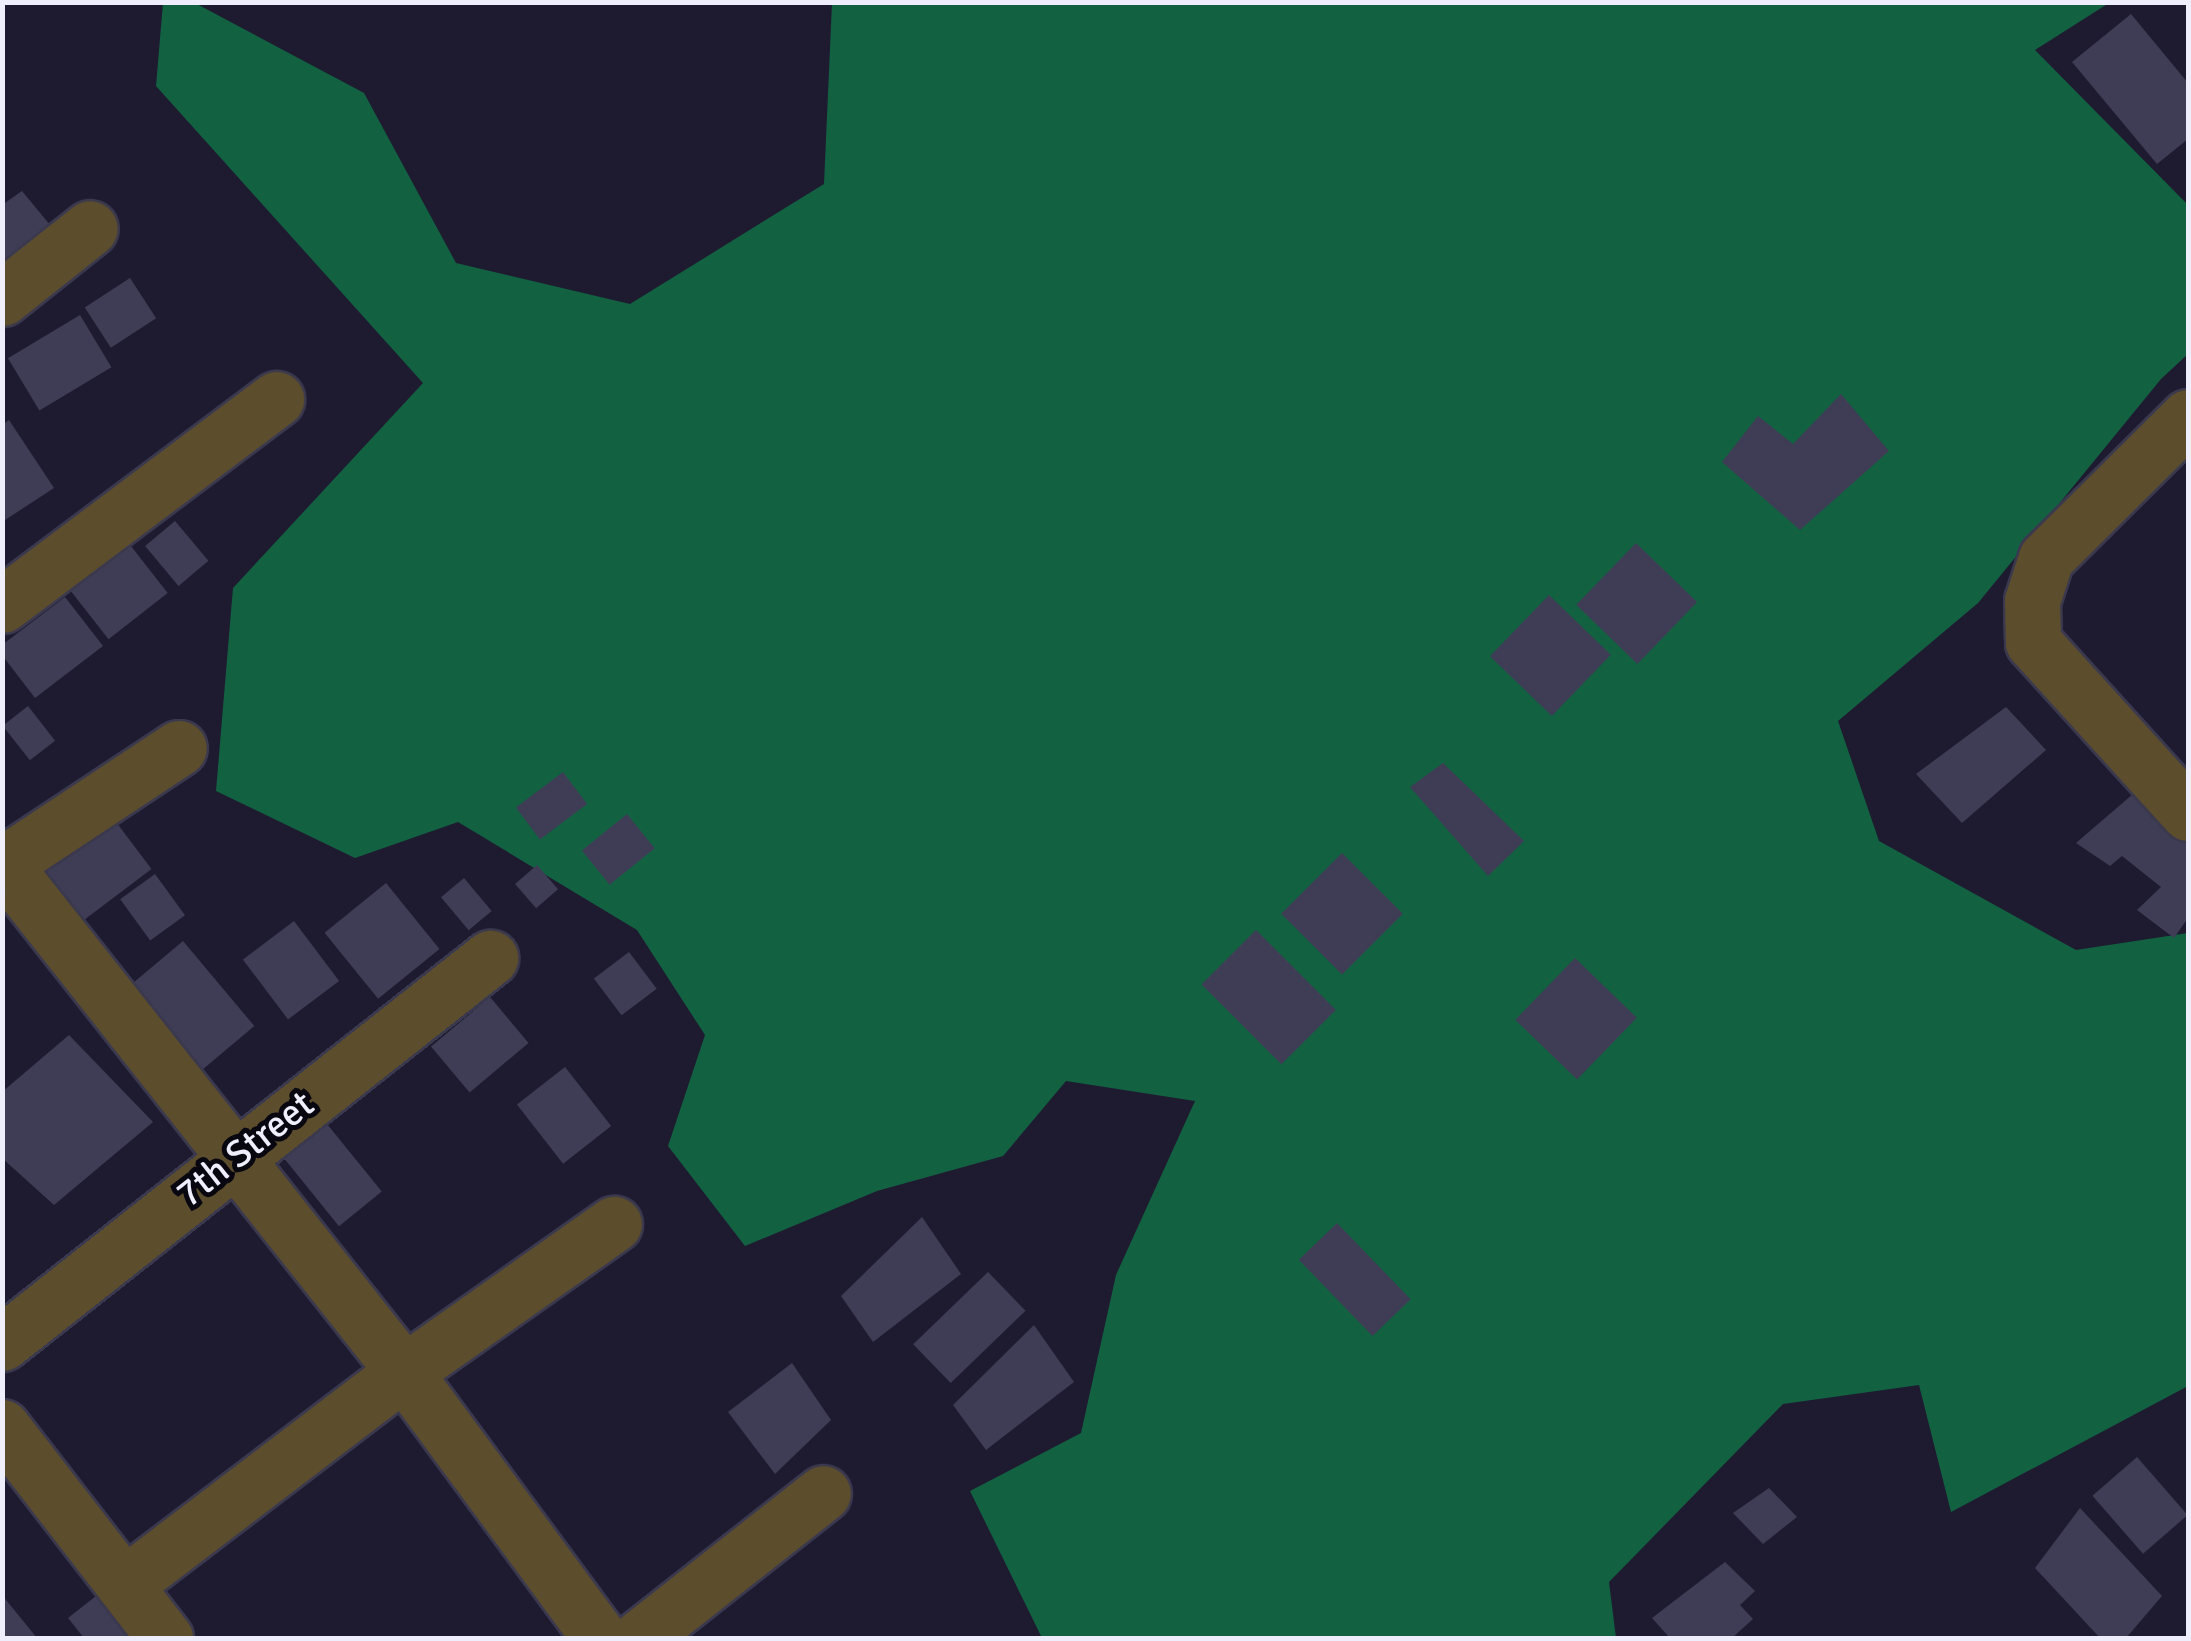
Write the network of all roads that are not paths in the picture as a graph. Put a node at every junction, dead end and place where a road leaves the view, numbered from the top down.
1 (90, 228) dead end
2 (2, 298) edge
3 (276, 400) dead end
4 (2188, 417) edge
5 (9, 590) edge
6 (179, 748) dead end
7 (2188, 813) edge
8 (3, 864) edge
9 (490, 958) dead end
10 (233, 1158) junction
11 (614, 1224) dead end
12 (2, 1343) edge
13 (404, 1372) junction
14 (2, 1427) edge
15 (823, 1493) dead end
16 (124, 1586) junction
17 (165, 1638) edge
18 (600, 1638) edge
19 (639, 1638) edge

1 - 2 street
3 - 5 street
4 - 7 street
6 - 8 street
8 - 10 street
9 - 10 street, 7th Street
10 - 12 street, 7th Street
10 - 13 street
11 - 13 street
13 - 16 street
13 - 18 street
14 - 16 street
15 - 19 street
16 - 17 street

